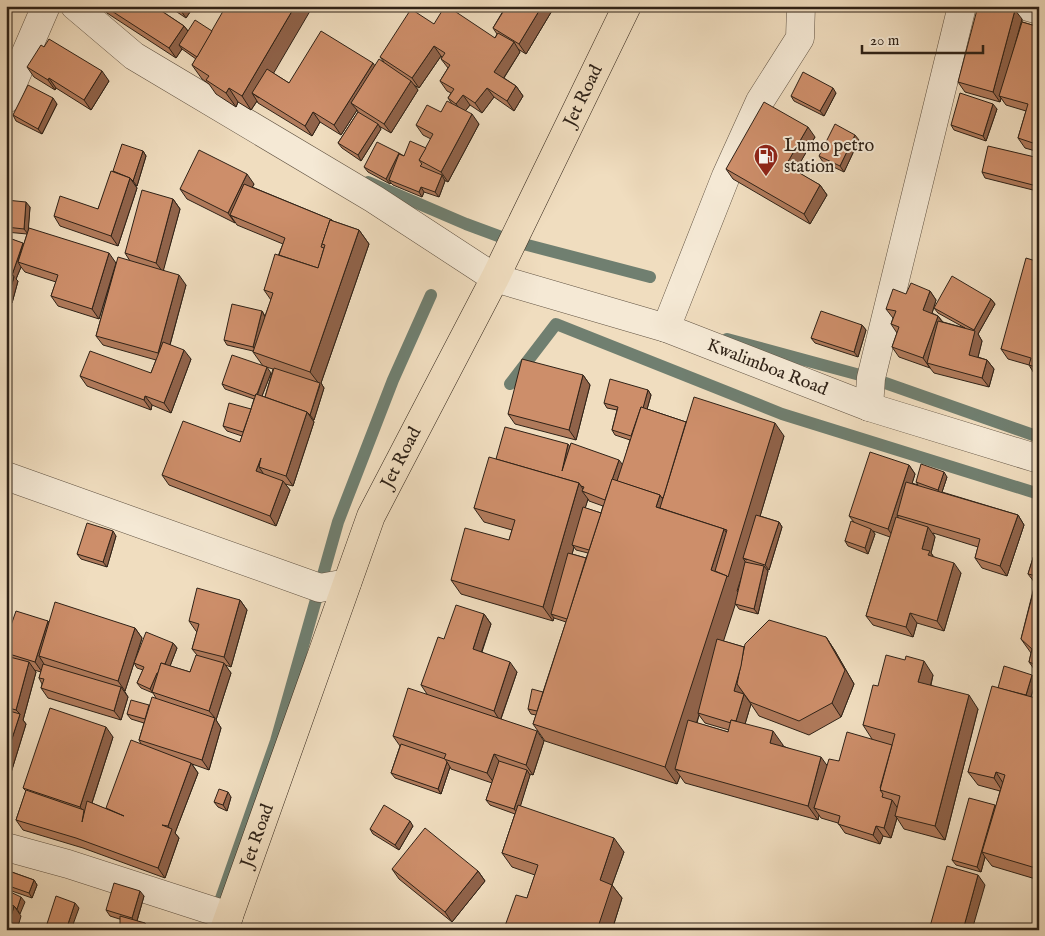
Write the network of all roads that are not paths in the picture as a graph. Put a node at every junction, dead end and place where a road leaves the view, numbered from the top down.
1 (46, 6) edge
2 (76, 6) edge
3 (627, 6) edge
4 (801, 6) edge
5 (962, 6) edge
6 (1026, 6) edge
7 (1039, 10) edge
8 (6, 99) edge
9 (495, 278) junction
10 (666, 328) junction
11 (869, 407) junction
12 (1039, 459) edge
13 (6, 476) edge
14 (347, 583) junction
15 (6, 847) edge
16 (227, 923) edge

1 - 8 street
2 - 9 street, Kwalimboa Road
3 - 9 main road, Jet Road
4 - 10 street
5 - 11 street
6 - 7 street
9 - 10 street, Kwalimboa Road
9 - 14 main road, Jet Road
10 - 11 street, Kwalimboa Road
11 - 12 street, Kwalimboa Road
13 - 14 street
14 - 16 main road, Jet Road
15 - 16 street

